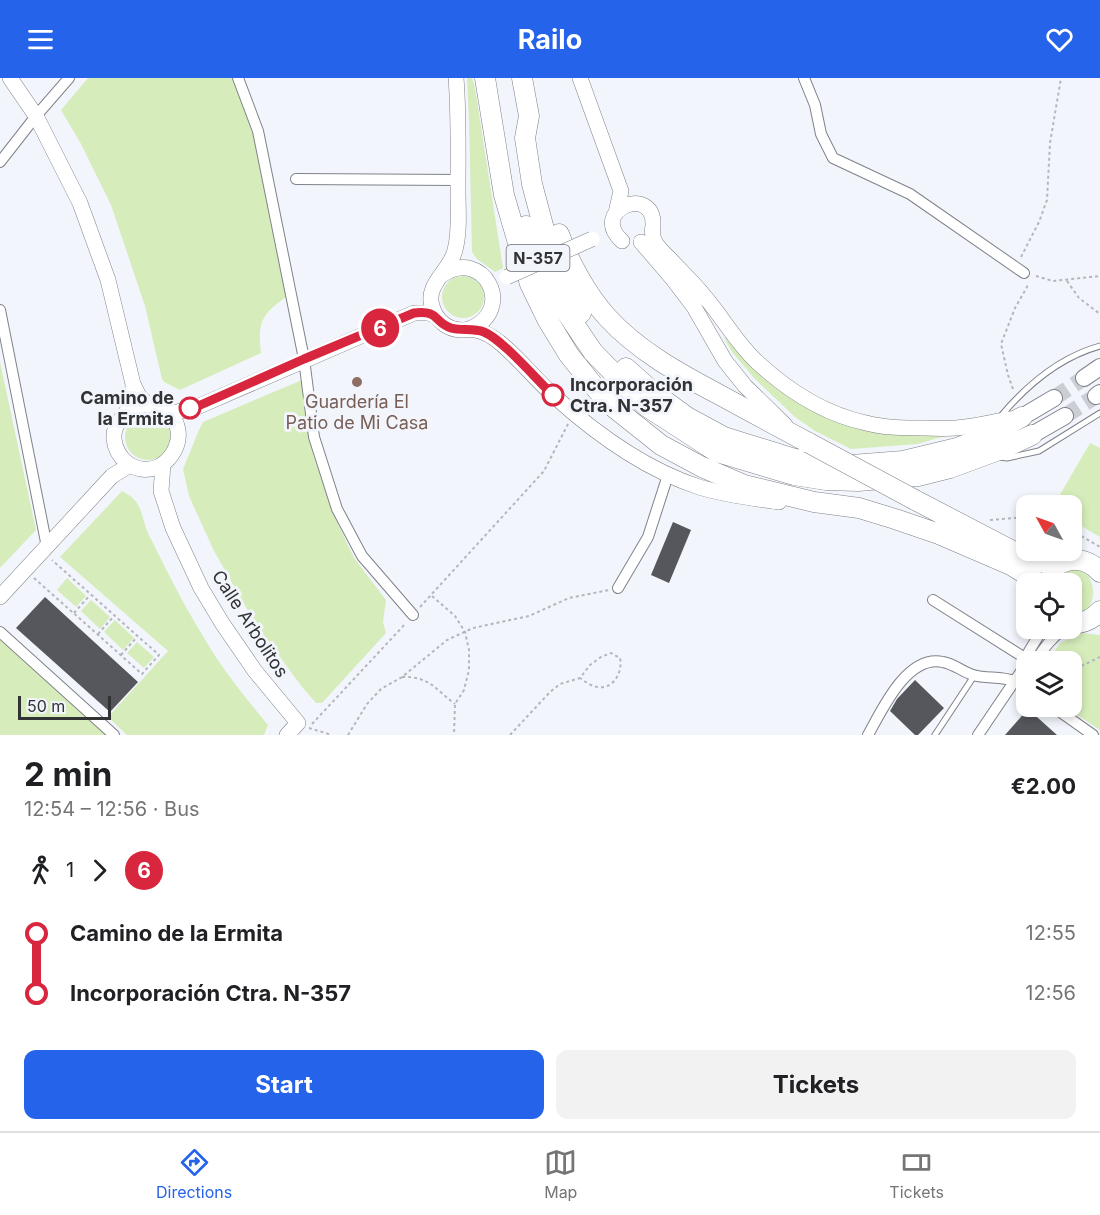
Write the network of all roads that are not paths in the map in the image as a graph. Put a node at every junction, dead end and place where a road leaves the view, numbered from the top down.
1 (10, 78) edge
2 (69, 78) edge
3 (238, 78) edge
4 (456, 78) edge
5 (484, 78) edge
6 (497, 78) edge
7 (522, 78) edge
8 (580, 78) edge
9 (804, 78) edge
10 (36, 116) junction
11 (529, 116) junction
12 (0, 162) edge
13 (296, 179) dead end
14 (458, 180) junction
15 (621, 191) junction
16 (638, 204) junction
17 (615, 216) junction
18 (652, 228) junction
19 (596, 238) junction
20 (622, 241) junction
21 (640, 242) junction
22 (1024, 273) road end
23 (442, 275) junction
24 (490, 285) junction
25 (431, 294) junction
26 (0, 310) edge
27 (414, 313) junction
28 (436, 316) junction
29 (469, 329) junction
30 (1100, 346) edge
31 (304, 359) junction
32 (1100, 367) edge
33 (1084, 378) tunnel mouth
34 (133, 384) junction
35 (1054, 398) tunnel mouth
36 (1098, 401) edge
37 (148, 405) junction
38 (196, 407) junction
39 (126, 412) junction
40 (167, 412) junction
41 (1065, 416) tunnel mouth
42 (1022, 417) junction
43 (995, 422) junction
44 (177, 427) junction
45 (1032, 435) junction
46 (809, 443) junction
47 (982, 448) junction
48 (131, 463) junction
49 (163, 464) junction
50 (668, 475) junction
51 (161, 491) junction
52 (814, 502) junction
53 (45, 549) junction
54 (1062, 562) junction
55 (1100, 572) edge
56 (1024, 573) edge
57 (1050, 573) edge
58 (618, 588) road end
59 (0, 597) edge
60 (933, 600) dead end
61 (413, 615) road end
62 (1098, 615) edge
63 (1082, 622) edge
64 (0, 632) edge
65 (1051, 639) edge
66 (1040, 651) edge
67 (1016, 657) edge
68 (974, 676) junction
69 (1015, 681) joint
70 (1068, 717) edge
71 (114, 735) edge
72 (287, 735) edge
73 (868, 735) edge
74 (934, 735) edge
75 (978, 735) edge
76 (1093, 735) edge

1 - 10 street
2 - 10 street
3 - 31 street
4 - 14 street
5 - 52 highway
6 - 47 highway, N-357
7 - 11 highway, N-357
8 - 15 street
9 - 22 street
10 - 12 street
10 - 34 street
11 - 46 highway
11 - 47 highway, N-357
13 - 14 street
14 - 23 street
15 - 16 street
15 - 17 street
16 - 17 street
16 - 18 street
17 - 19 street
17 - 20 street
18 - 21 street
18 - 43 street
19 - 20 street
19 - 24 street, bridge
20 - 21 street
21 - 46 street
23 - 24 street
23 - 25 street
24 - 29 street
25 - 27 street
25 - 28 street
26 - 53 street
27 - 28 street
27 - 31 street
28 - 29 street
29 - 50 street
30 - 43 lane
31 - 38 street
31 - 61 street
32 - 33 main road
34 - 37 street
34 - 39 street
35 - 42 main road
36 - 47 lane
37 - 39 street
37 - 40 street
38 - 40 street
38 - 44 street
39 - 48 street
40 - 44 street
41 - 45 main road
42 - 43 street
42 - 45 lane
42 - 47 highway, N-357
43 - 47 lane
44 - 49 street
45 - 47 highway, N-357
46 - 54 highway, bridge
48 - 49 street
48 - 51 street, Calle Arbolitos
48 - 53 street
49 - 51 street, Calle Arbolitos
50 - 52 street
50 - 58 street
51 - 72 street, Calle Arbolitos
52 - 56 highway
53 - 59 street
54 - 55 highway
54 - 57 highway
60 - 67 street
62 - 63 highway
64 - 71 street
65 - 66 street
68 - 69 street
68 - 73 street
68 - 74 lane
69 - 75 street
70 - 76 street

